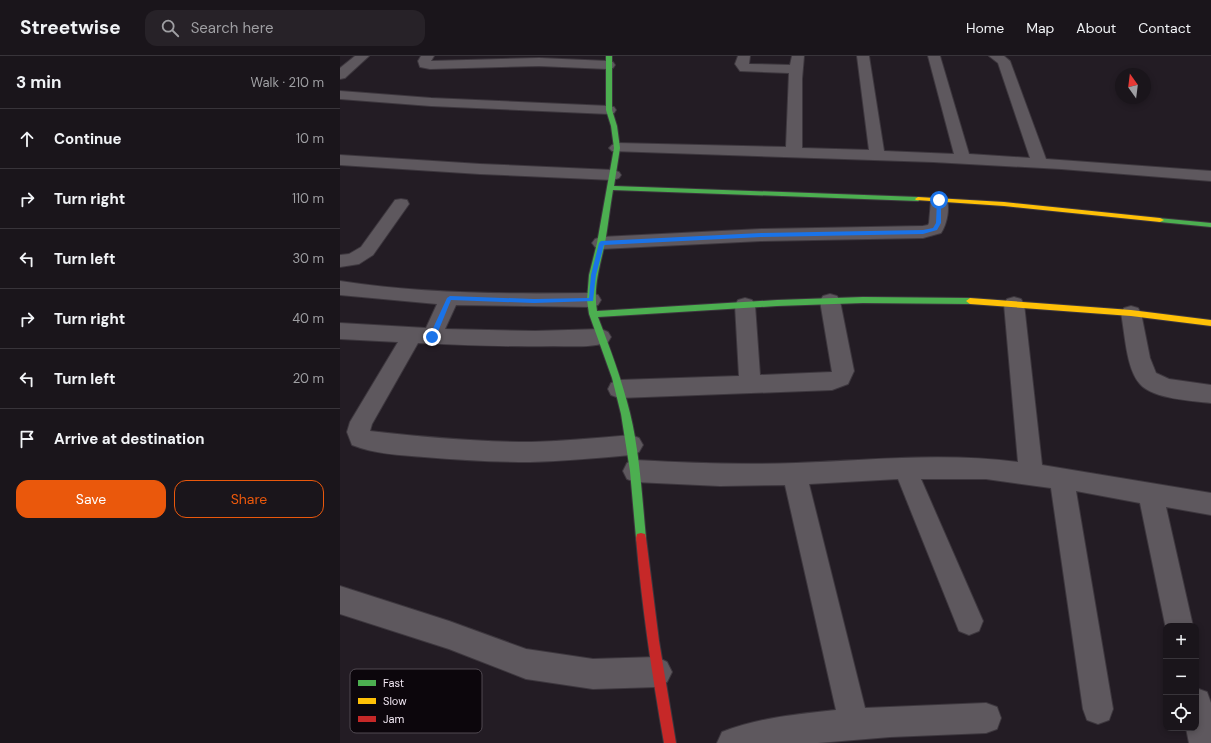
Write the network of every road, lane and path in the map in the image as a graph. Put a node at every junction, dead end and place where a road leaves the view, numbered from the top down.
1 (363, 56) edge
2 (428, 56) edge
3 (744, 56) edge
4 (863, 56) edge
5 (934, 56) edge
6 (995, 56) edge
7 (510, 59) edge
8 (608, 60) edge
9 (797, 63) edge
10 (340, 75) edge
11 (340, 95) edge
12 (609, 110) junction
13 (617, 148) junction
14 (794, 152) junction
15 (877, 155) junction
16 (963, 159) junction
17 (340, 160) edge
18 (1040, 163) junction
19 (1211, 176) edge
20 (612, 181) junction
21 (939, 200) junction
22 (401, 204) dead end
23 (1211, 225) edge
24 (601, 243) junction
25 (346, 260) edge
26 (340, 280) edge
27 (340, 288) edge
28 (450, 298) junction
29 (830, 301) junction
30 (1014, 304) junction
31 (745, 305) junction
32 (592, 307) junction
33 (1131, 313) junction
34 (1211, 323) edge
35 (340, 330) edge
36 (422, 336) junction
37 (601, 337) junction
38 (750, 384) junction
39 (619, 389) junction
40 (1211, 394) edge
41 (631, 445) junction
42 (905, 468) junction
43 (635, 471) junction
44 (795, 474) junction
45 (1031, 474) junction
46 (1062, 478) junction
47 (1151, 494) junction
48 (1211, 504) edge
49 (340, 600) edge
50 (969, 621) dead end
51 (1178, 623) edge
52 (657, 672) junction
53 (1098, 709) dead end
54 (1199, 716) edge
55 (986, 718) dead end
56 (854, 724) junction
57 (670, 743) edge
58 (733, 743) edge
59 (1205, 743) edge

1 - 10 street
2 - 7 street
3 - 9 street
4 - 15 street
5 - 16 street
6 - 18 street
7 - 8 street
8 - 12 street
9 - 14 street
11 - 12 street
12 - 13 street
13 - 14 street
13 - 20 street
14 - 15 street
15 - 16 street
16 - 18 street
17 - 20 street
18 - 19 street
20 - 21 street
20 - 24 street
21 - 23 street
21 - 24 street
22 - 25 street
24 - 32 street
25 - 26 street
27 - 28 street
28 - 32 street
28 - 36 street
29 - 30 street
29 - 31 street
29 - 38 street
30 - 33 street
30 - 45 street
31 - 32 street
31 - 38 street
32 - 37 street
33 - 34 street
33 - 40 street
35 - 36 street
36 - 37 street
36 - 41 street
37 - 39 street
38 - 39 street
39 - 41 street
41 - 43 street
42 - 44 street
42 - 45 street
42 - 50 street
43 - 44 street
43 - 52 street
44 - 56 street
45 - 46 street
46 - 47 street
46 - 53 street
47 - 48 street
47 - 51 street
49 - 52 street
52 - 57 street
54 - 59 street
55 - 56 street
56 - 58 street

